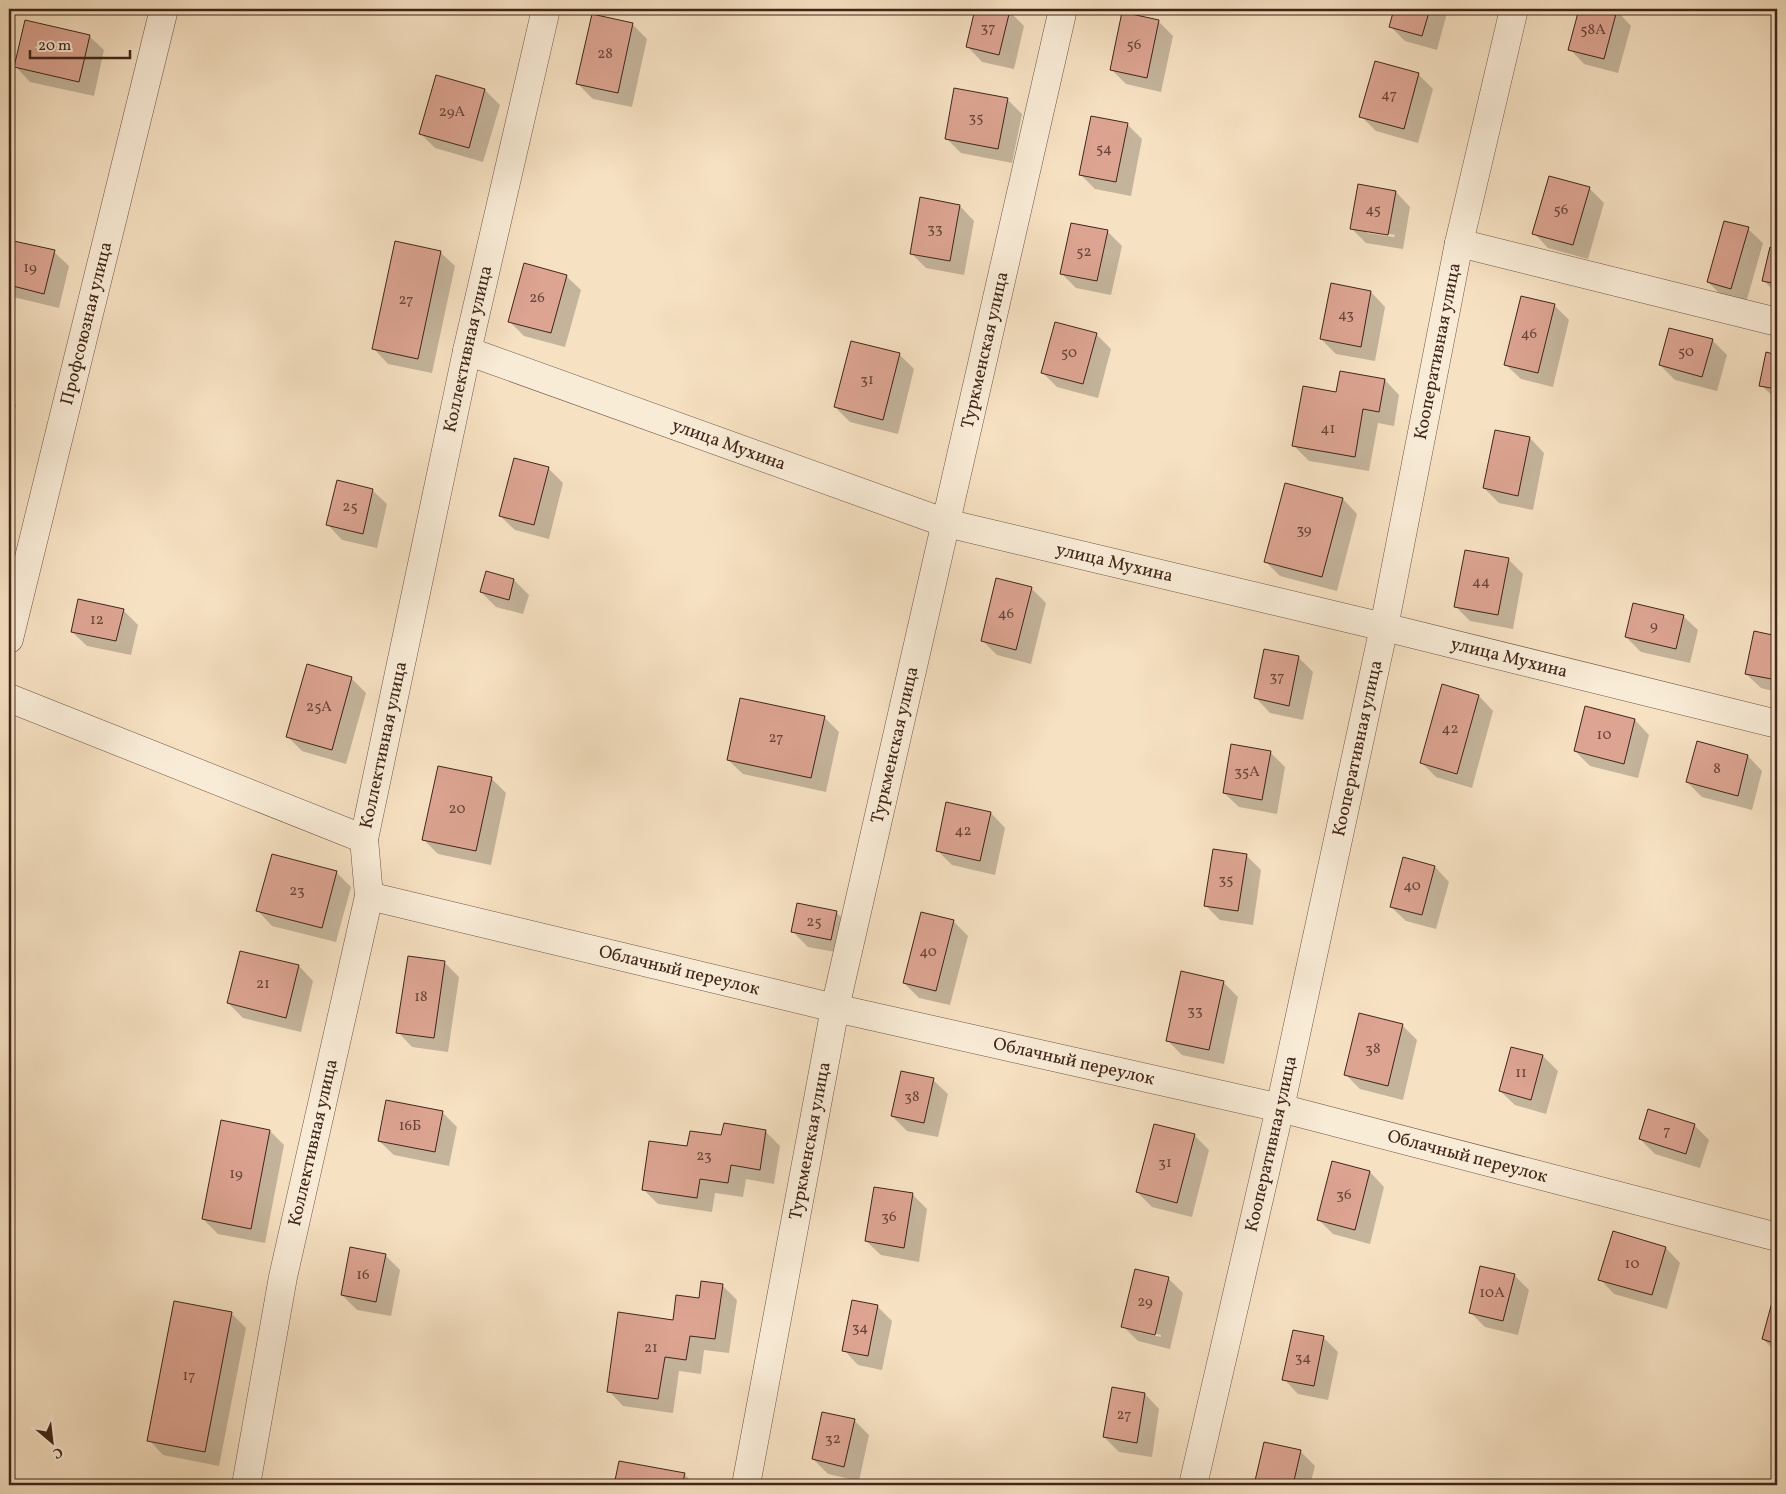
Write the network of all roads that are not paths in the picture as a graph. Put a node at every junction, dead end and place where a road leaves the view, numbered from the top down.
1 (164, 9) edge
2 (546, 9) edge
3 (1063, 9) edge
4 (1514, 9) edge
5 (1459, 243) junction
6 (1777, 322) edge
7 (467, 351) junction
8 (946, 523) junction
9 (1384, 627) junction
10 (9, 638) edge
11 (9, 698) edge
12 (1777, 724) edge
13 (364, 839) junction
14 (369, 896) junction
15 (835, 1008) junction
16 (1280, 1108) junction
17 (1777, 1237) edge
18 (246, 1485) edge
19 (746, 1485) edge
20 (1193, 1485) edge

1 - 10 street, Профсоюзная улица
2 - 7 street, Коллективная улица
3 - 8 street, Туркменская улица
4 - 5 street, Кооперативная улица
5 - 6 street
5 - 9 street, Кооперативная улица
7 - 8 street, улица Мухина
7 - 13 street, Коллективная улица
8 - 9 street, улица Мухина
8 - 15 street, Туркменская улица
9 - 12 street, улица Мухина
9 - 16 street, Кооперативная улица
11 - 13 street
13 - 14 street, Коллективная улица
14 - 15 street, Облачный переулок
14 - 18 street, Коллективная улица
15 - 16 street, Облачный переулок
15 - 19 street, Туркменская улица
16 - 17 street, Облачный переулок
16 - 20 street, Кооперативная улица

